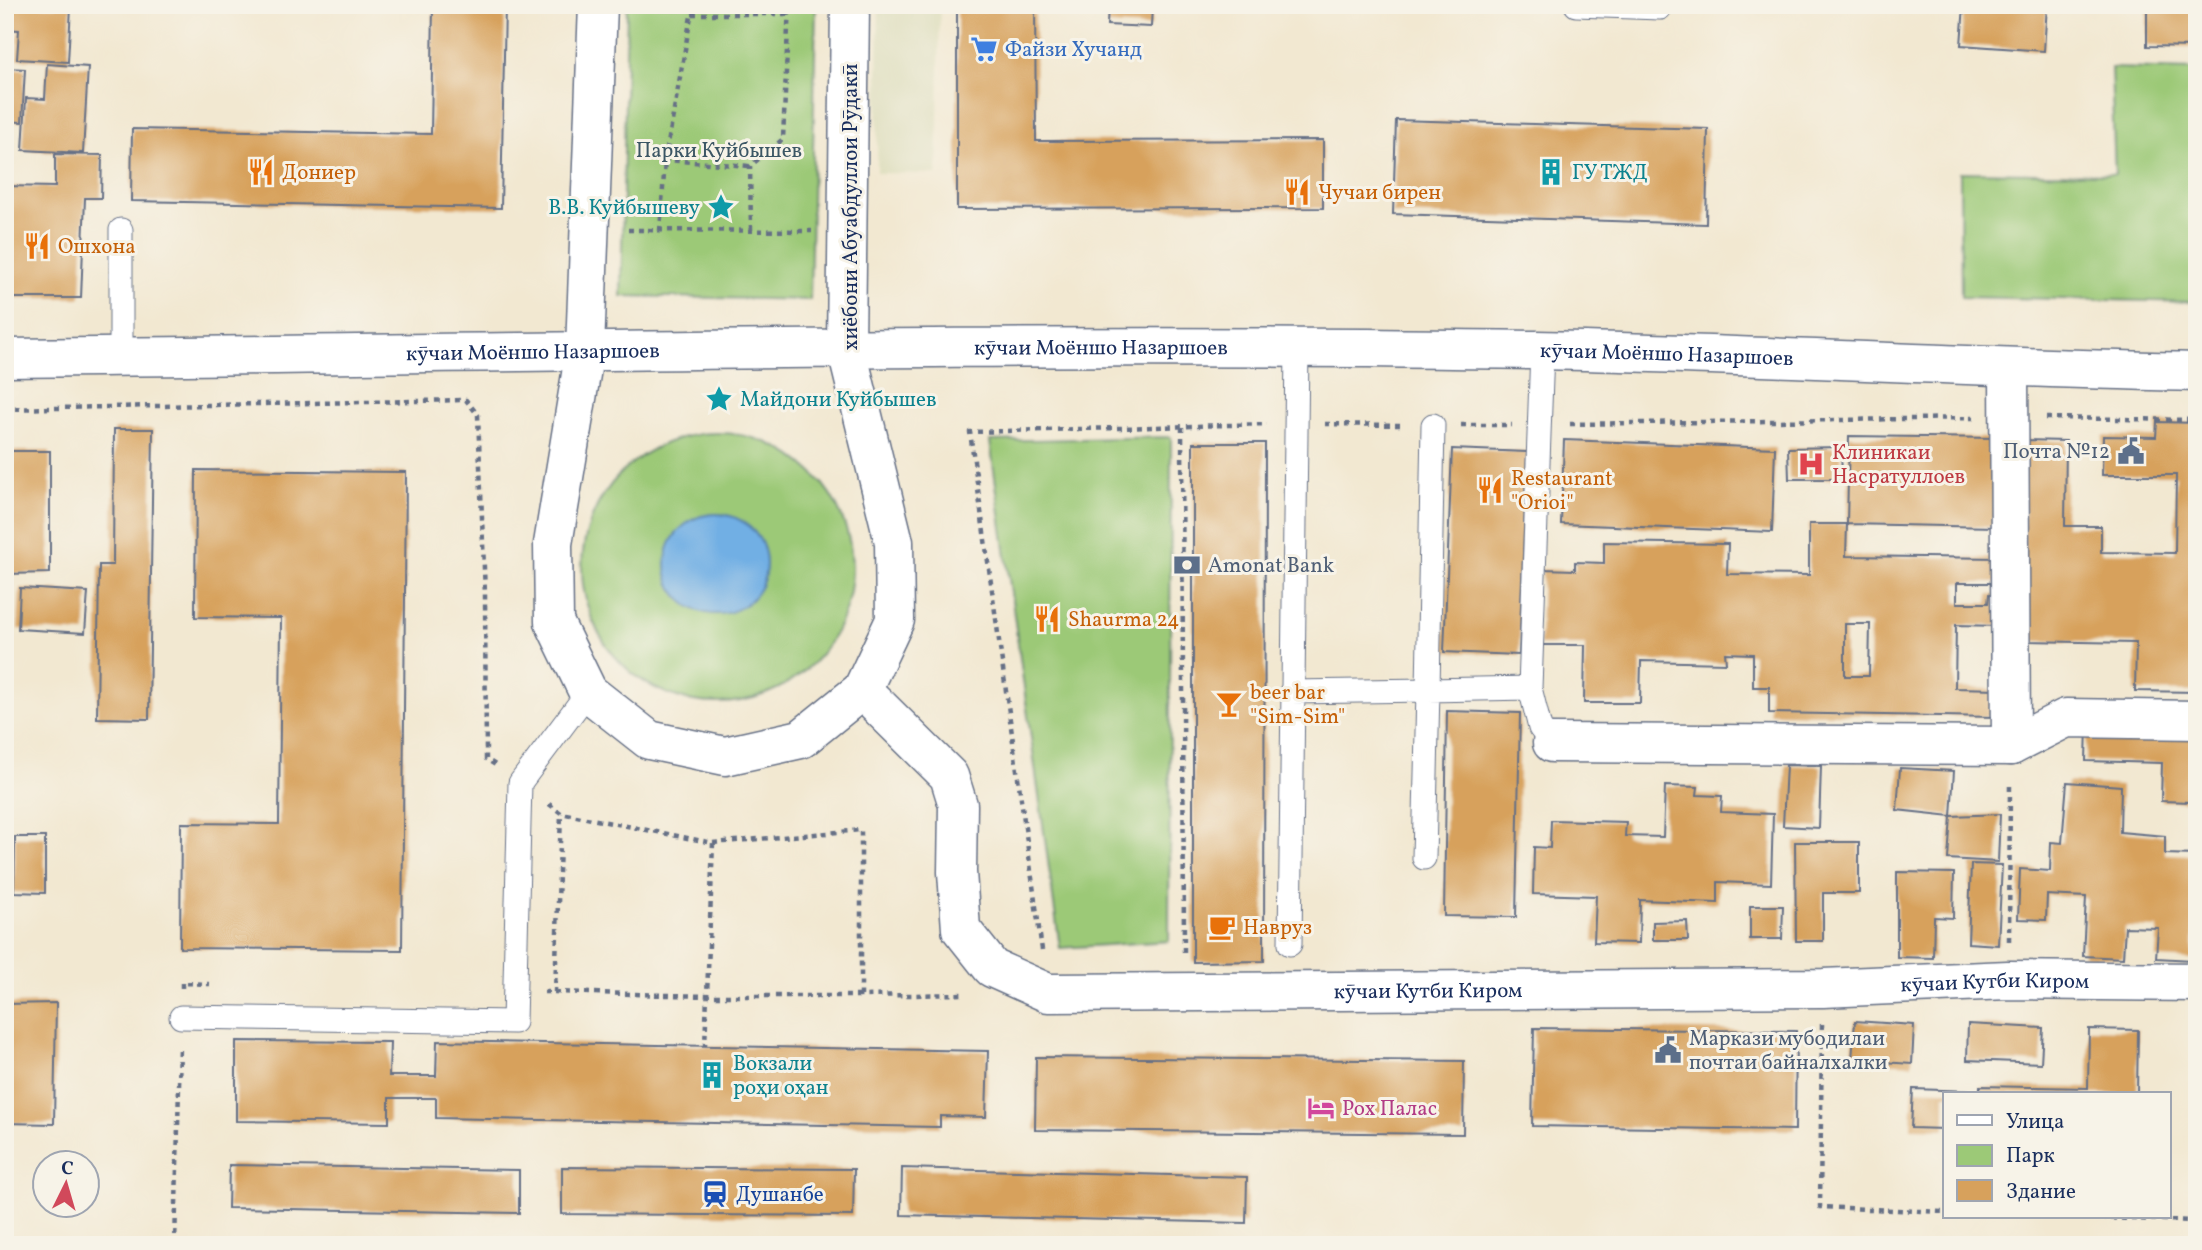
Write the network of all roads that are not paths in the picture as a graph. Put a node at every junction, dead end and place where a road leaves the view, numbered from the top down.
1 (598, 5) edge
2 (850, 5) edge
3 (1576, 5) edge
4 (1660, 9) dead end
5 (121, 230) dead end
6 (846, 347) junction
7 (1297, 348) junction
8 (1542, 350) junction
9 (585, 351) junction
10 (121, 357) junction
11 (5, 358) edge
12 (2009, 369) junction
13 (2197, 372) edge
14 (1433, 425) dead end
15 (1530, 688) junction
16 (862, 690) junction
17 (1428, 690) junction
18 (588, 692) junction
19 (1291, 692) junction
20 (2197, 720) edge
21 (1552, 743) joint
22 (2011, 746) junction
23 (1424, 858) dead end
24 (1290, 944) dead end
25 (2197, 982) edge
26 (181, 1017) road end

1 - 9 street, хиёбони Абуабдуллои Рӯдакӣ
2 - 6 street, хиёбони Абуабдуллои Рӯдакӣ
3 - 4 lane
5 - 10 lane
6 - 7 street, кӯчаи Моёншо Назаршоев
6 - 9 street, кӯчаи Моёншо Назаршоев
6 - 16 street, хиёбони Абуабдуллои Рӯдакӣ
7 - 8 street, кӯчаи Моёншо Назаршоев
7 - 19 lane
8 - 12 street, кӯчаи Моёншо Назаршоев
8 - 15 lane
9 - 10 street, кӯчаи Моёншо Назаршоев
9 - 18 street, хиёбони Абуабдуллои Рӯдакӣ
10 - 11 street, кӯчаи Моёншо Назаршоев
12 - 13 street, кӯчаи Моёншо Назаршоев
12 - 22 street
14 - 17 lane
15 - 17 lane
15 - 21 lane
16 - 18 street, хиёбони Абуабдуллои Рӯдакӣ
16 - 25 street, кӯчаи Кутби Киром
17 - 19 lane
17 - 23 lane
18 - 26 lane
19 - 24 lane
20 - 22 street
21 - 22 street

